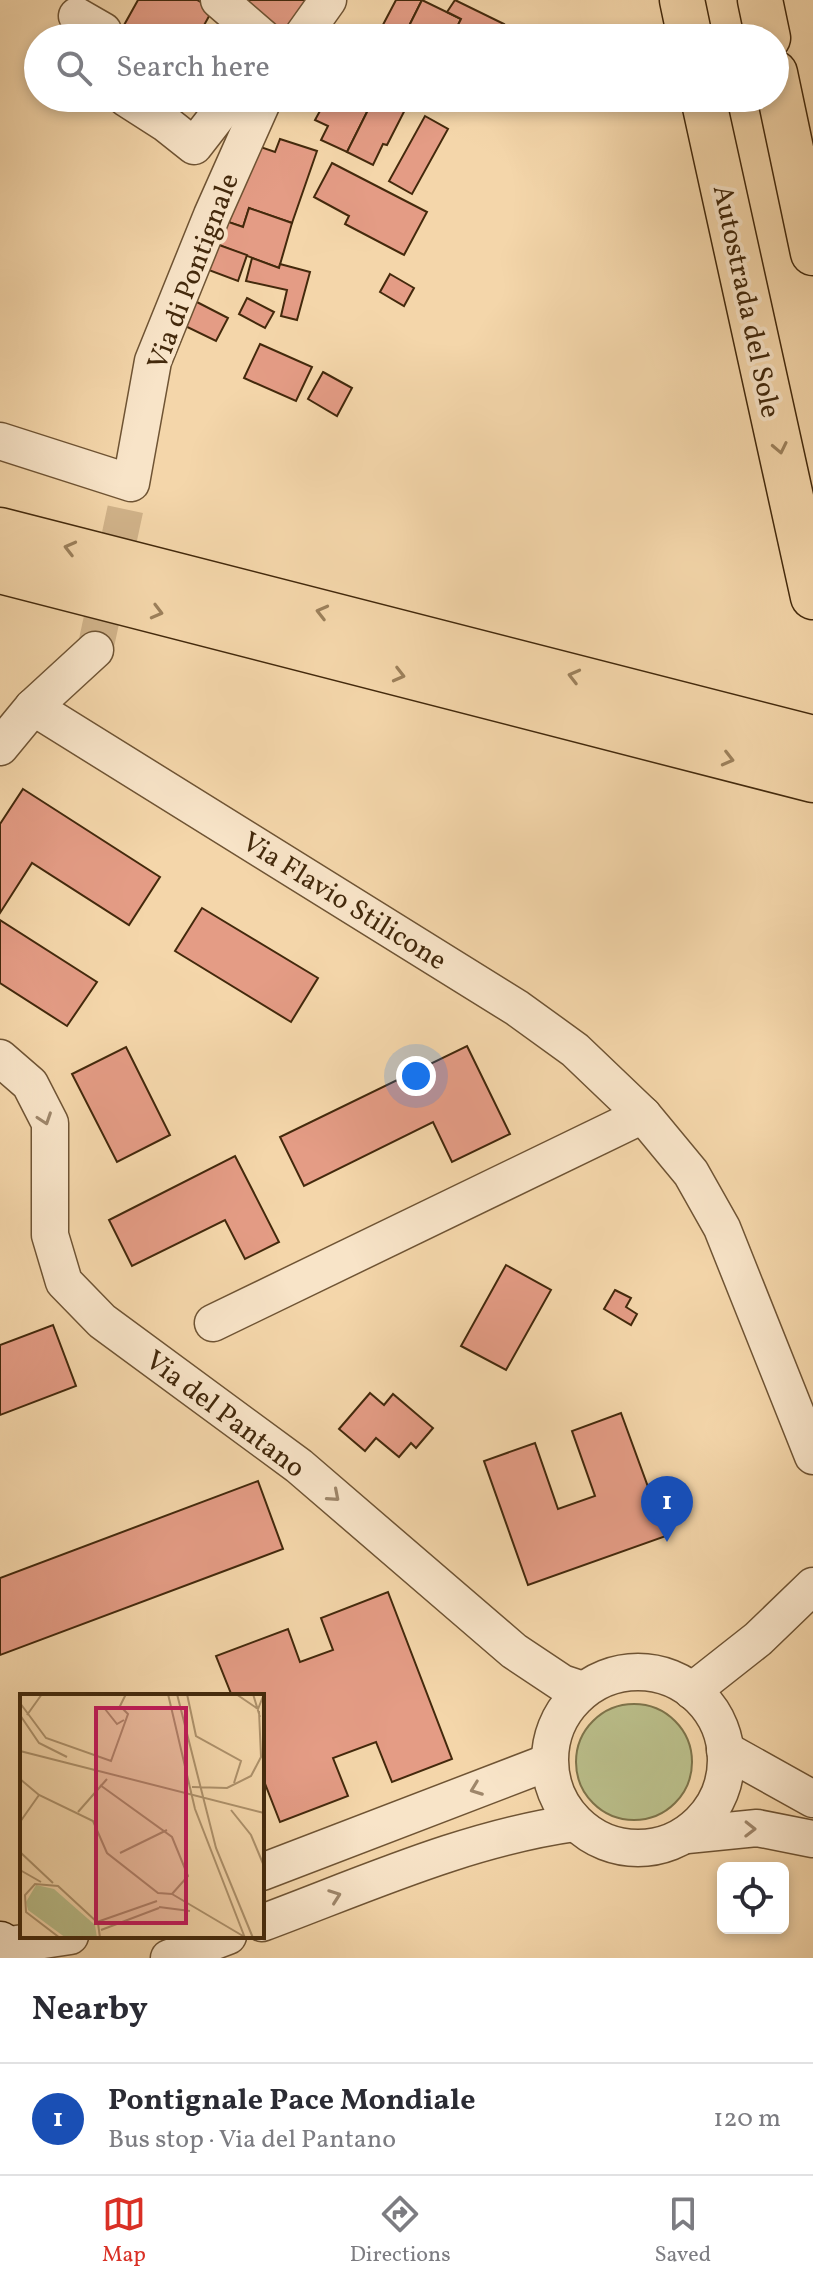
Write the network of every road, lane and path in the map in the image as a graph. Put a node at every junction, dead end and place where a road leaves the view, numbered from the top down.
1 (219, 0) edge
2 (328, 0) edge
3 (682, 0) edge
4 (760, 0) edge
5 (247, 24) edge
6 (311, 24) edge
7 (687, 24) edge
8 (765, 24) edge
9 (148, 112) edge
10 (220, 112) edge
11 (257, 112) edge
12 (706, 112) edge
13 (783, 112) edge
14 (813, 253) edge
15 (0, 441) edge
16 (0, 530) edge
17 (0, 571) edge
18 (813, 597) edge
19 (95, 650) tunnel mouth
20 (650, 695) junction
21 (33, 707) junction
22 (813, 717) edge
23 (813, 738) edge
24 (0, 747) edge
25 (813, 780) edge
26 (0, 1058) edge
27 (643, 1115) junction
28 (213, 1323) dead end
29 (813, 1456) edge
30 (813, 1586) edge
31 (583, 1690) junction
32 (692, 1691) junction
33 (725, 1750) junction
34 (549, 1762) junction
35 (813, 1799) edge
36 (575, 1823) junction
37 (687, 1835) junction
38 (813, 1839) edge
39 (264, 1871) edge
40 (264, 1922) edge
41 (60, 1938) edge
42 (223, 1938) edge
43 (5, 1949) edge
44 (169, 1958) edge

1 - 5 street
2 - 6 street
3 - 7 highway
4 - 8 highway
9 - 10 street, Via di Pontignale
11 - 15 street, Via di Pontignale
12 -> 18 highway, Autostrada del Sole
13 - 14 highway
20 -> 16 highway
17 -> 25 highway
19 - 21 street
20 - 22 highway
20 - 23 highway
21 - 24 street
21 - 27 street, Via Flavio Stilicone
26 -> 31 street, Via del Pantano
27 - 28 street
27 - 29 street, Via Flavio Stilicone
30 - 32 street
31 - 32 street
31 - 34 street
32 - 33 street
33 - 35 street
33 - 37 street
34 - 36 street
34 -> 39 street
36 - 37 street
40 -> 36 street
37 -> 38 street
41 - 43 street
42 - 44 street

